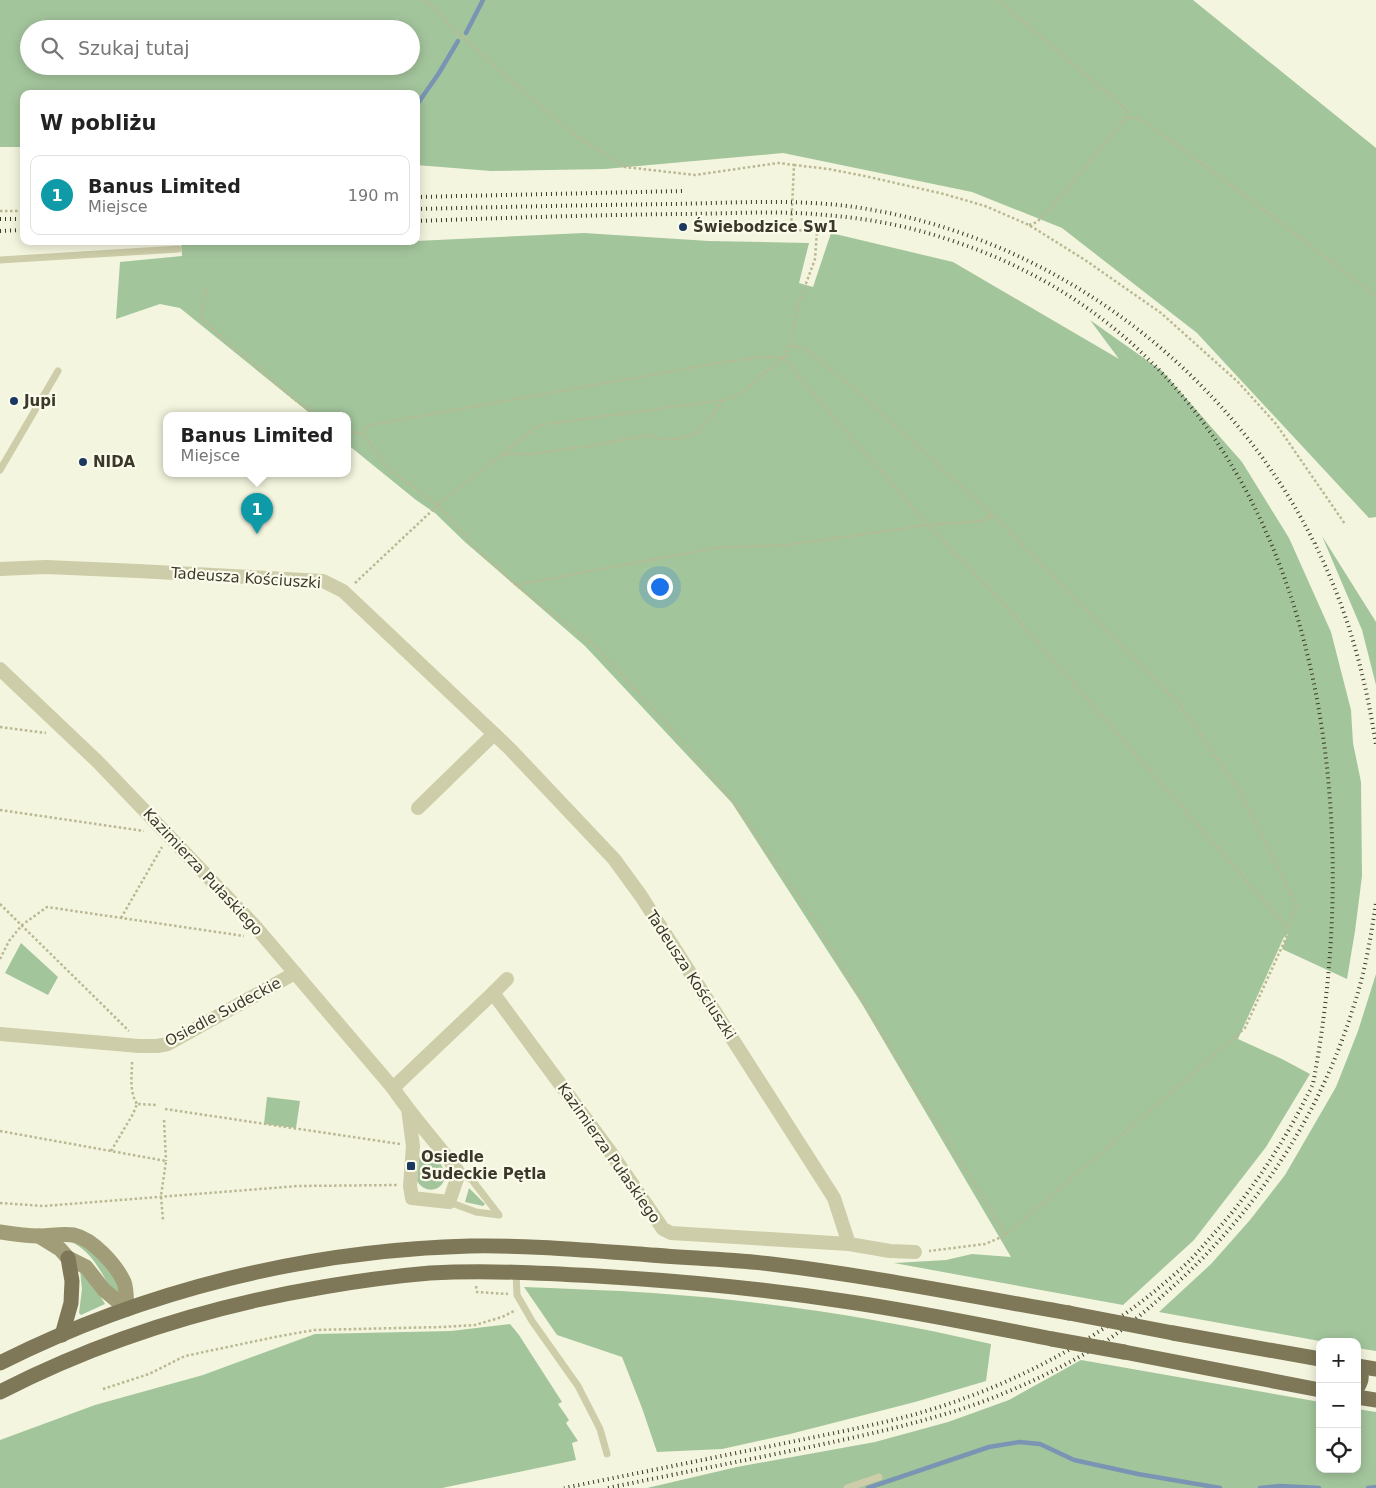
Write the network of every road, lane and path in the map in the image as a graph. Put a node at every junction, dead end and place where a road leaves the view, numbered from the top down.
1 (426, 0) edge
2 (998, 0) edge
3 (1126, 118) junction
4 (794, 164) junction
5 (0, 211) edge
6 (20, 211) edge
7 (1029, 225) junction
8 (178, 249) dead end
9 (0, 260) edge
10 (207, 289) dead end
11 (1376, 296) edge
12 (792, 346) junction
13 (784, 357) junction
14 (58, 371) dead end
15 (723, 400) junction
16 (312, 412) edge
17 (351, 432) edge
18 (362, 433) junction
19 (502, 454) junction
20 (0, 470) edge
21 (438, 505) junction
22 (994, 515) junction
23 (928, 524) junction
24 (1345, 524) dead end
25 (0, 569) edge
26 (516, 585) junction
27 (343, 591) junction
28 (0, 669) edge
29 (0, 727) edge
30 (494, 734) junction
31 (70, 735) junction
32 (418, 808) dead end
33 (0, 810) edge
34 (168, 834) junction
35 (0, 904) edge
36 (120, 918) junction
37 (22, 925) junction
38 (1287, 927) junction
39 (266, 938) junction
40 (0, 959) edge
41 (294, 973) junction
42 (507, 979) dead end
43 (493, 993) junction
44 (0, 1034) edge
45 (139, 1046) junction
46 (132, 1062) dead end
47 (393, 1088) junction
48 (137, 1104) junction
49 (158, 1105) dead end
50 (165, 1109) dead end
51 (408, 1109) junction
52 (164, 1120) dead end
53 (0, 1131) edge
54 (404, 1145) dead end
55 (111, 1151) junction
56 (166, 1161) junction
57 (459, 1173) junction
58 (400, 1185) dead end
59 (161, 1196) junction
60 (449, 1202) junction
61 (0, 1203) edge
62 (163, 1220) dead end
63 (0, 1232) edge
64 (1006, 1235) junction
65 (39, 1236) junction
66 (849, 1244) junction
67 (915, 1252) joint
68 (68, 1258) junction
69 (516, 1272) junction
70 (476, 1280) dead end
71 (517, 1295) junction
72 (524, 1306) junction
73 (127, 1309) junction
74 (138, 1334) junction
75 (62, 1335) junction
76 (1316, 1358) edge
77 (0, 1364) edge
78 (1361, 1367) edge
79 (1376, 1369) edge
80 (103, 1388) dead end
81 (1316, 1389) edge
82 (0, 1392) edge
83 (1361, 1398) edge
84 (1376, 1400) edge
85 (607, 1454) dead end
86 (878, 1477) dead end
87 (847, 1488) edge

1 - 4 path
2 - 3 path
3 - 7 path
3 - 11 path
4 - 7 path
4 - 12 path
5 - 6 path
7 - 24 path
8 - 9 lane
10 - 16 path
12 - 13 path
12 - 22 path
13 - 15 path
13 - 18 path
13 - 23 path
14 - 20 lane
15 - 19 path
15 - 19 path
17 - 18 path
18 - 21 path
19 - 21 path
21 - 26 path
21 - 27 path
22 - 23 path
22 - 38 path
23 - 26 path
23 - 38 path
25 - 27 street, Tadeusza Kościuszki
26 - 64 path
27 - 30 street, Tadeusza Kościuszki
28 - 31 street, Kazimierza Pułaskiego
29 - 31 path
30 - 32 street
30 - 66 street, Tadeusza Kościuszki
31 - 34 street, Kazimierza Pułaskiego
33 - 34 path
34 - 36 path
34 - 39 street, Kazimierza Pułaskiego
35 - 37 path
36 - 37 path
36 - 39 path
37 - 40 path
37 - 45 path
38 - 64 path
39 - 41 street, Kazimierza Pułaskiego
41 - 45 street, Osiedle Sudeckie
41 - 47 street, Kazimierza Pułaskiego
42 - 43 street
43 - 47 street
43 - 66 street, Kazimierza Pułaskiego
44 - 45 street, Osiedle Sudeckie
46 - 48 path
47 - 51 street, Kazimierza Pułaskiego
48 - 49 path
48 - 55 path
50 - 54 path
51 - 57 street, Kazimierza Pułaskiego
51 - 60 street, Kazimierza Pułaskiego
52 - 56 path
53 - 55 path
55 - 56 path
56 - 59 path
57 - 60 street
57 - 60 lane
58 - 59 path
59 - 61 path
59 - 62 path
63 - 65 street
64 - 67 path
65 - 68 street
65 - 73 street
66 - 67 street, Kazimierza Pułaskiego
68 - 73 street
68 - 75 main road
69 - 71 lane
69 - 74 main road
69 - 81 main road, bridge
70 - 71 path
71 - 72 lane
72 - 80 path
72 - 85 lane
73 - 74 main road
73 - 75 main road
73 - 76 main road, bridge
74 - 82 main road
75 - 77 main road
78 - 79 main road
83 - 84 main road
86 - 87 lane

